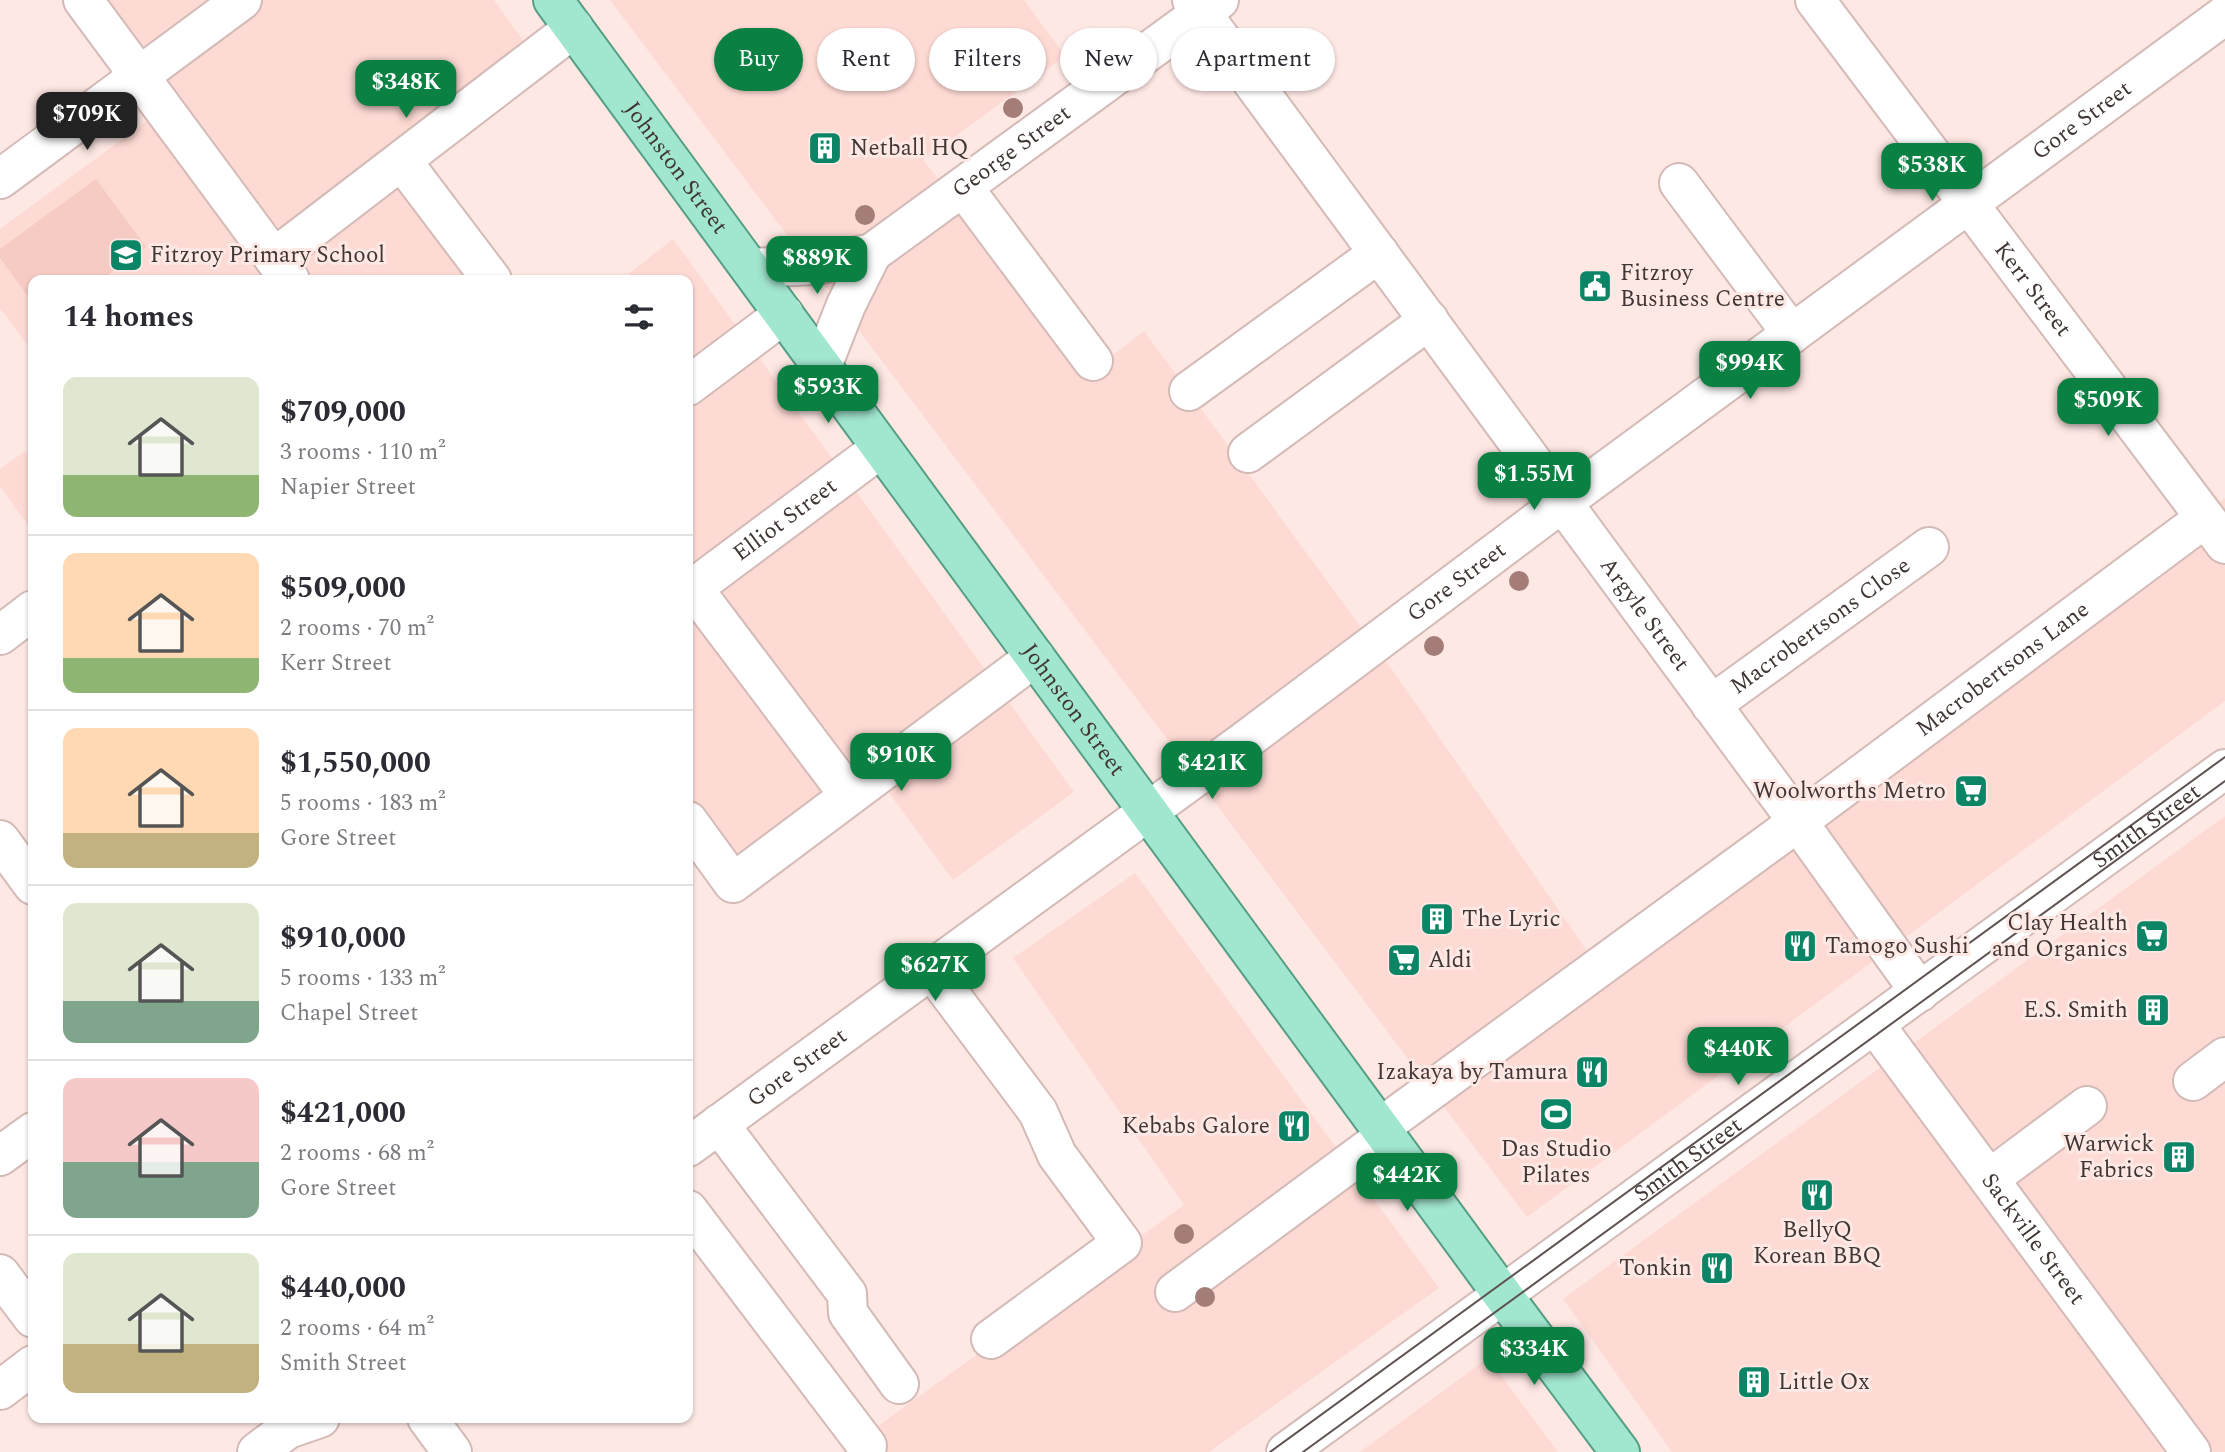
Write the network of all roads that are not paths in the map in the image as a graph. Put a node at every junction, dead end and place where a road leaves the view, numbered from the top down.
1 (83, 0) edge
2 (242, 0) edge
3 (1815, 0) edge
4 (1204, 5) edge
5 (564, 14) edge
6 (2225, 15) edge
7 (140, 76) junction
8 (402, 160) junction
9 (0, 179) edge
10 (1679, 183) dead end
11 (963, 187) junction
12 (1969, 203) junction
13 (872, 253) junction
14 (1379, 253) junction
15 (750, 268) junction
16 (282, 269) edge
17 (488, 275) edge
18 (784, 314) junction
19 (1429, 320) junction
20 (1792, 334) junction
21 (1093, 361) dead end
22 (822, 366) junction
23 (693, 382) edge
24 (1189, 391) dead end
25 (881, 448) junction
26 (1248, 453) dead end
27 (1563, 502) junction
28 (2215, 531) edge
29 (1929, 547) dead end
30 (693, 588) edge
31 (693, 594) edge
32 (28, 614) edge
33 (0, 635) edge
34 (1035, 657) junction
35 (1711, 705) junction
36 (2225, 769) edge
37 (849, 795) junction
38 (1147, 811) junction
39 (1798, 822) junction
40 (693, 828) edge
41 (0, 840) edge
42 (22, 877) edge
43 (931, 969) junction
44 (1920, 992) junction
45 (1875, 1025) junction
46 (2225, 1057) edge
47 (2193, 1081) dead end
48 (2087, 1106) dead end
49 (719, 1124) junction
50 (1384, 1131) junction
51 (28, 1136) edge
52 (693, 1143) edge
53 (0, 1156) edge
54 (1989, 1179) junction
55 (693, 1217) edge
56 (0, 1274) edge
57 (1175, 1292) dead end
58 (1502, 1294) junction
59 (28, 1311) edge
60 (991, 1339) dead end
61 (28, 1369) edge
62 (899, 1384) dead end
63 (0, 1390) edge
64 (298, 1423) edge
65 (431, 1423) edge
66 (867, 1446) dead end
67 (257, 1452) edge
68 (453, 1452) edge
69 (1286, 1452) edge
70 (1620, 1452) edge
71 (2191, 1452) edge

1 - 7 street
2 - 7 street
3 - 12 street, Kerr Street
4 - 11 street, George Street
4 - 14 street, Argyle Street
5 - 8 street
5 - 15 main road, Johnston Street
6 - 12 street, Gore Street
7 - 9 street
7 - 16 street
8 - 16 street
8 - 17 street
10 - 20 street
11 - 13 street, George Street
11 - 21 street
12 - 20 street, Gore Street
12 - 28 street, Kerr Street
13 - 15 street, George Street
13 - 22 street, George Street
14 - 19 street, Argyle Street
14 - 24 street
15 - 18 main road, Johnston Street
18 - 22 main road, Johnston Street
18 - 23 street
19 - 26 street
19 - 27 street, Argyle Street
20 - 27 street, Gore Street
22 - 25 main road, Johnston Street
25 - 30 street, Elliot Street
25 - 34 main road, Johnston Street
27 - 35 street, Argyle Street
27 - 38 street, Gore Street
28 - 39 street, Macrobertsons Lane
29 - 35 street, Macrobertsons Close
31 - 37 street
32 - 33 street
34 - 37 street
34 - 38 main road, Johnston Street
35 - 39 street, Argyle Street
36 - 44 street, Smith Street
37 - 40 street
38 - 43 street, Gore Street
38 - 50 main road, Johnston Street
39 - 44 street, Argyle Street
39 - 50 street, Macrobertsons Lane
41 - 42 street
43 - 49 street, Gore Street
43 - 60 street
44 - 45 street, Smith Street
45 - 54 street, Sackville Street
45 - 58 street, Smith Street
46 - 47 street
48 - 54 street
49 - 52 street, Gore Street
49 - 62 street
50 - 57 street, Macrobertsons Lane
50 - 58 main road, Johnston Street
51 - 53 street
54 - 71 street, Sackville Street
55 - 66 street
56 - 59 street
58 - 69 street, Smith Street
58 - 70 main road, Johnston Street
61 - 63 street
64 - 67 street
65 - 68 street

